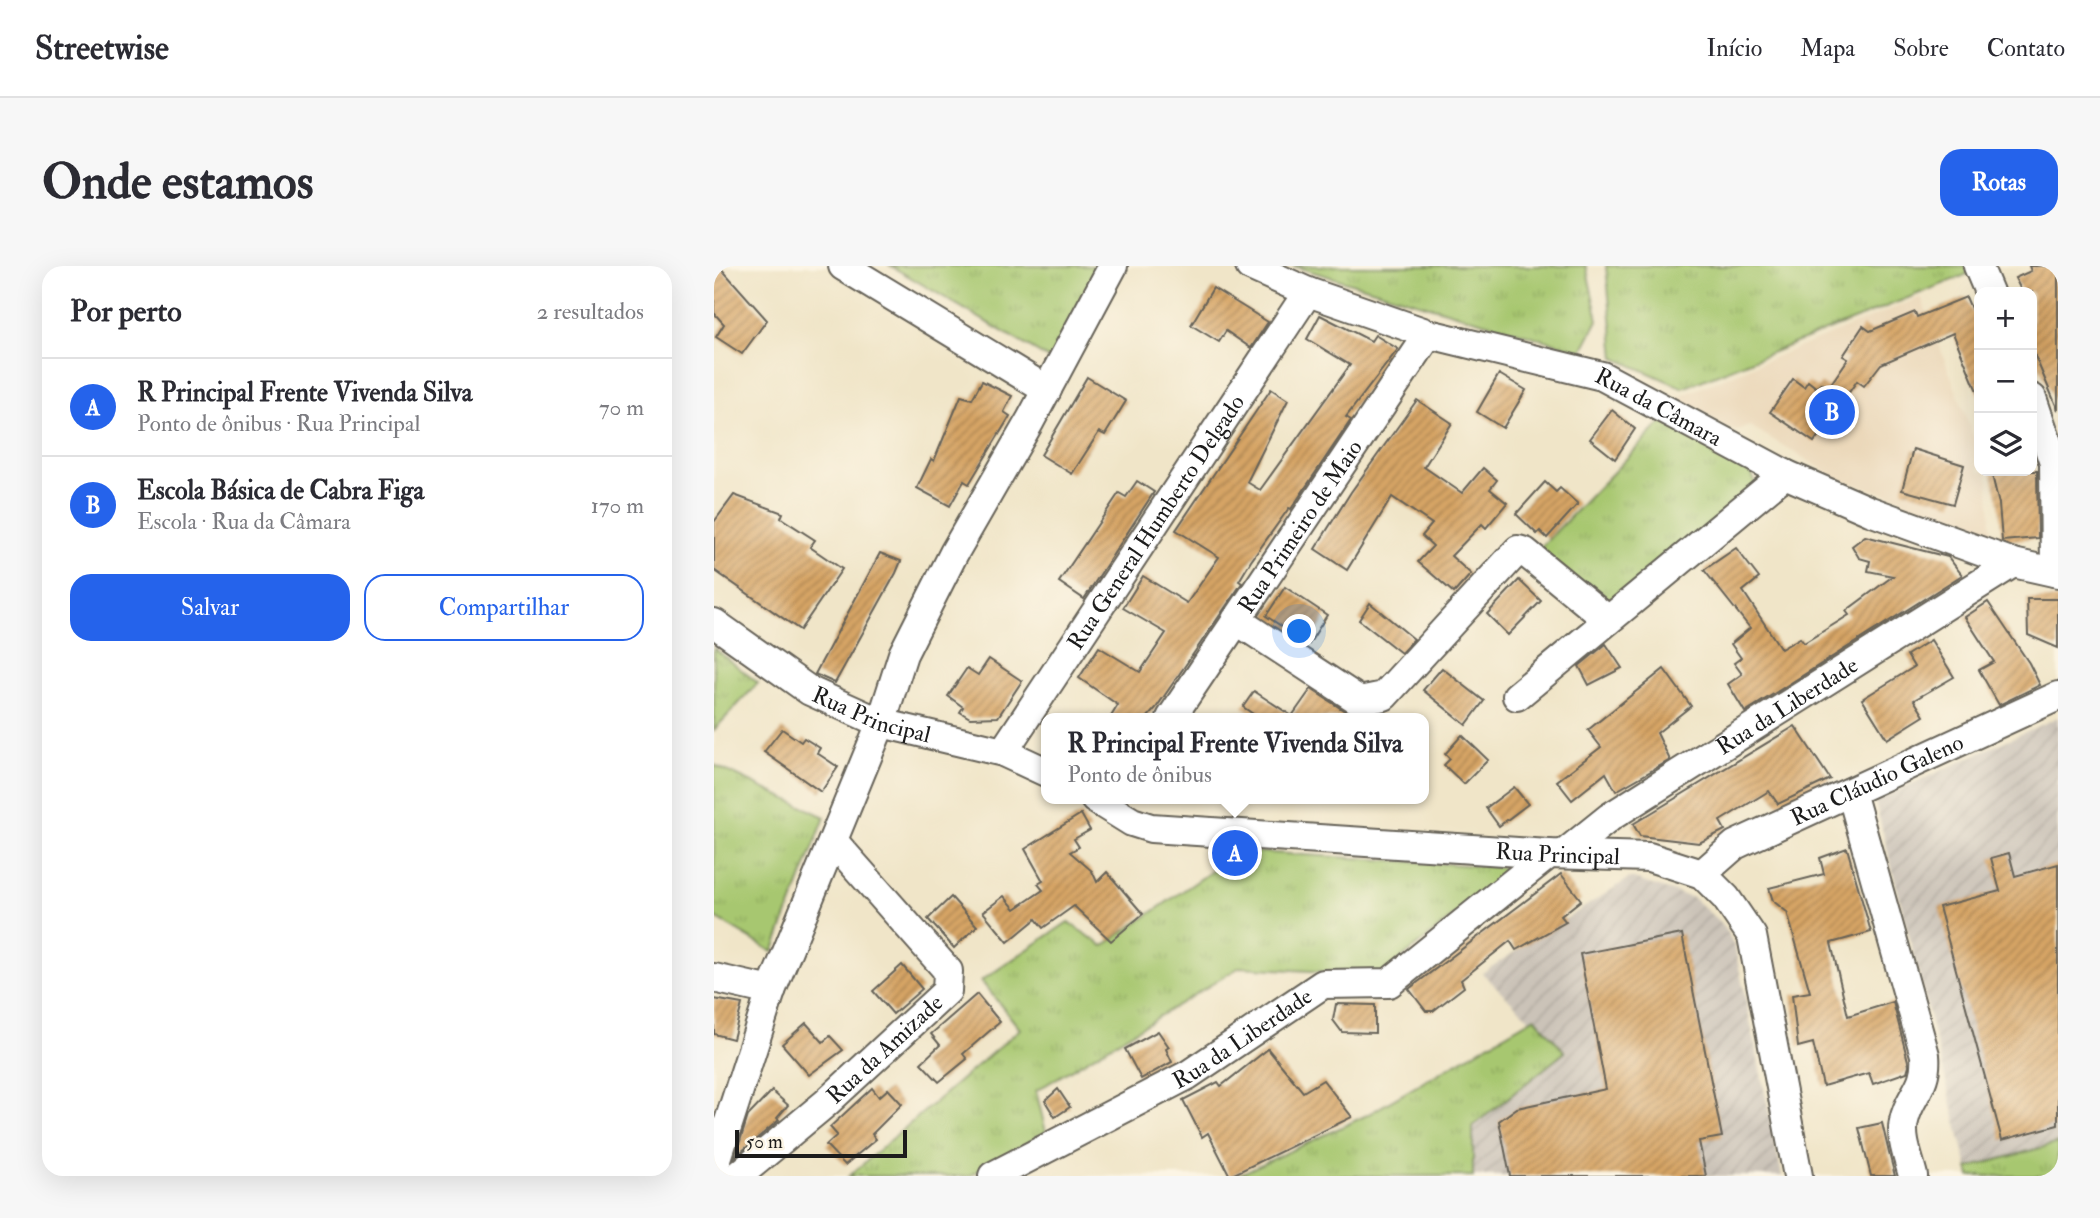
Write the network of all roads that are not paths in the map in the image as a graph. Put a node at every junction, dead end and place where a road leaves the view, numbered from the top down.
1 (843, 266) edge
2 (1112, 266) edge
3 (1250, 266) edge
4 (1978, 266) edge
5 (1987, 287) edge
6 (1308, 292) junction
7 (1429, 334) junction
8 (1047, 390) junction
9 (2037, 413) edge
10 (1785, 474) junction
11 (2013, 563) junction
12 (2056, 572) edge
13 (1236, 620) junction
14 (1608, 620) junction
15 (714, 624) edge
16 (1517, 695) dead end
17 (2058, 696) edge
18 (1174, 713) edge
19 (881, 723) junction
20 (1003, 752) junction
21 (1041, 770) edge
22 (1852, 792) junction
23 (1110, 804) edge
24 (834, 842) junction
25 (1557, 854) junction
26 (1702, 874) junction
27 (714, 978) edge
28 (771, 991) junction
29 (714, 1168) edge
30 (738, 1176) edge
31 (993, 1176) edge
32 (1798, 1176) edge
33 (1913, 1176) edge

1 - 8 street
2 - 8 street
3 - 6 street, Rua da Câmara
4 - 5 street
6 - 7 street, Rua da Câmara
6 - 20 street, Rua General Humberto Delgado
7 - 10 street, Rua da Câmara
7 - 13 street, Rua Primeiro de Maio
8 - 19 street
9 - 12 street
10 - 11 street, Rua da Câmara
10 - 14 street
11 - 12 street, Rua da Câmara
11 - 25 street, Rua da Liberdade
13 - 14 street
13 - 18 street, Rua Primeiro de Maio
14 - 16 street
15 - 19 street, Rua Principal
17 - 22 street, Rua Cláudio Galeno
19 - 20 street, Rua Principal
19 - 24 street
20 - 21 street, Rua Principal
22 - 26 street, Rua Cláudio Galeno
22 - 33 street
23 - 25 street, Rua Principal
24 - 28 street
24 - 30 street, Rua da Amizade
25 - 26 street, Rua Principal
25 - 31 street, Rua da Liberdade
26 - 32 street, Rua Principal
27 - 28 street
28 - 29 street

